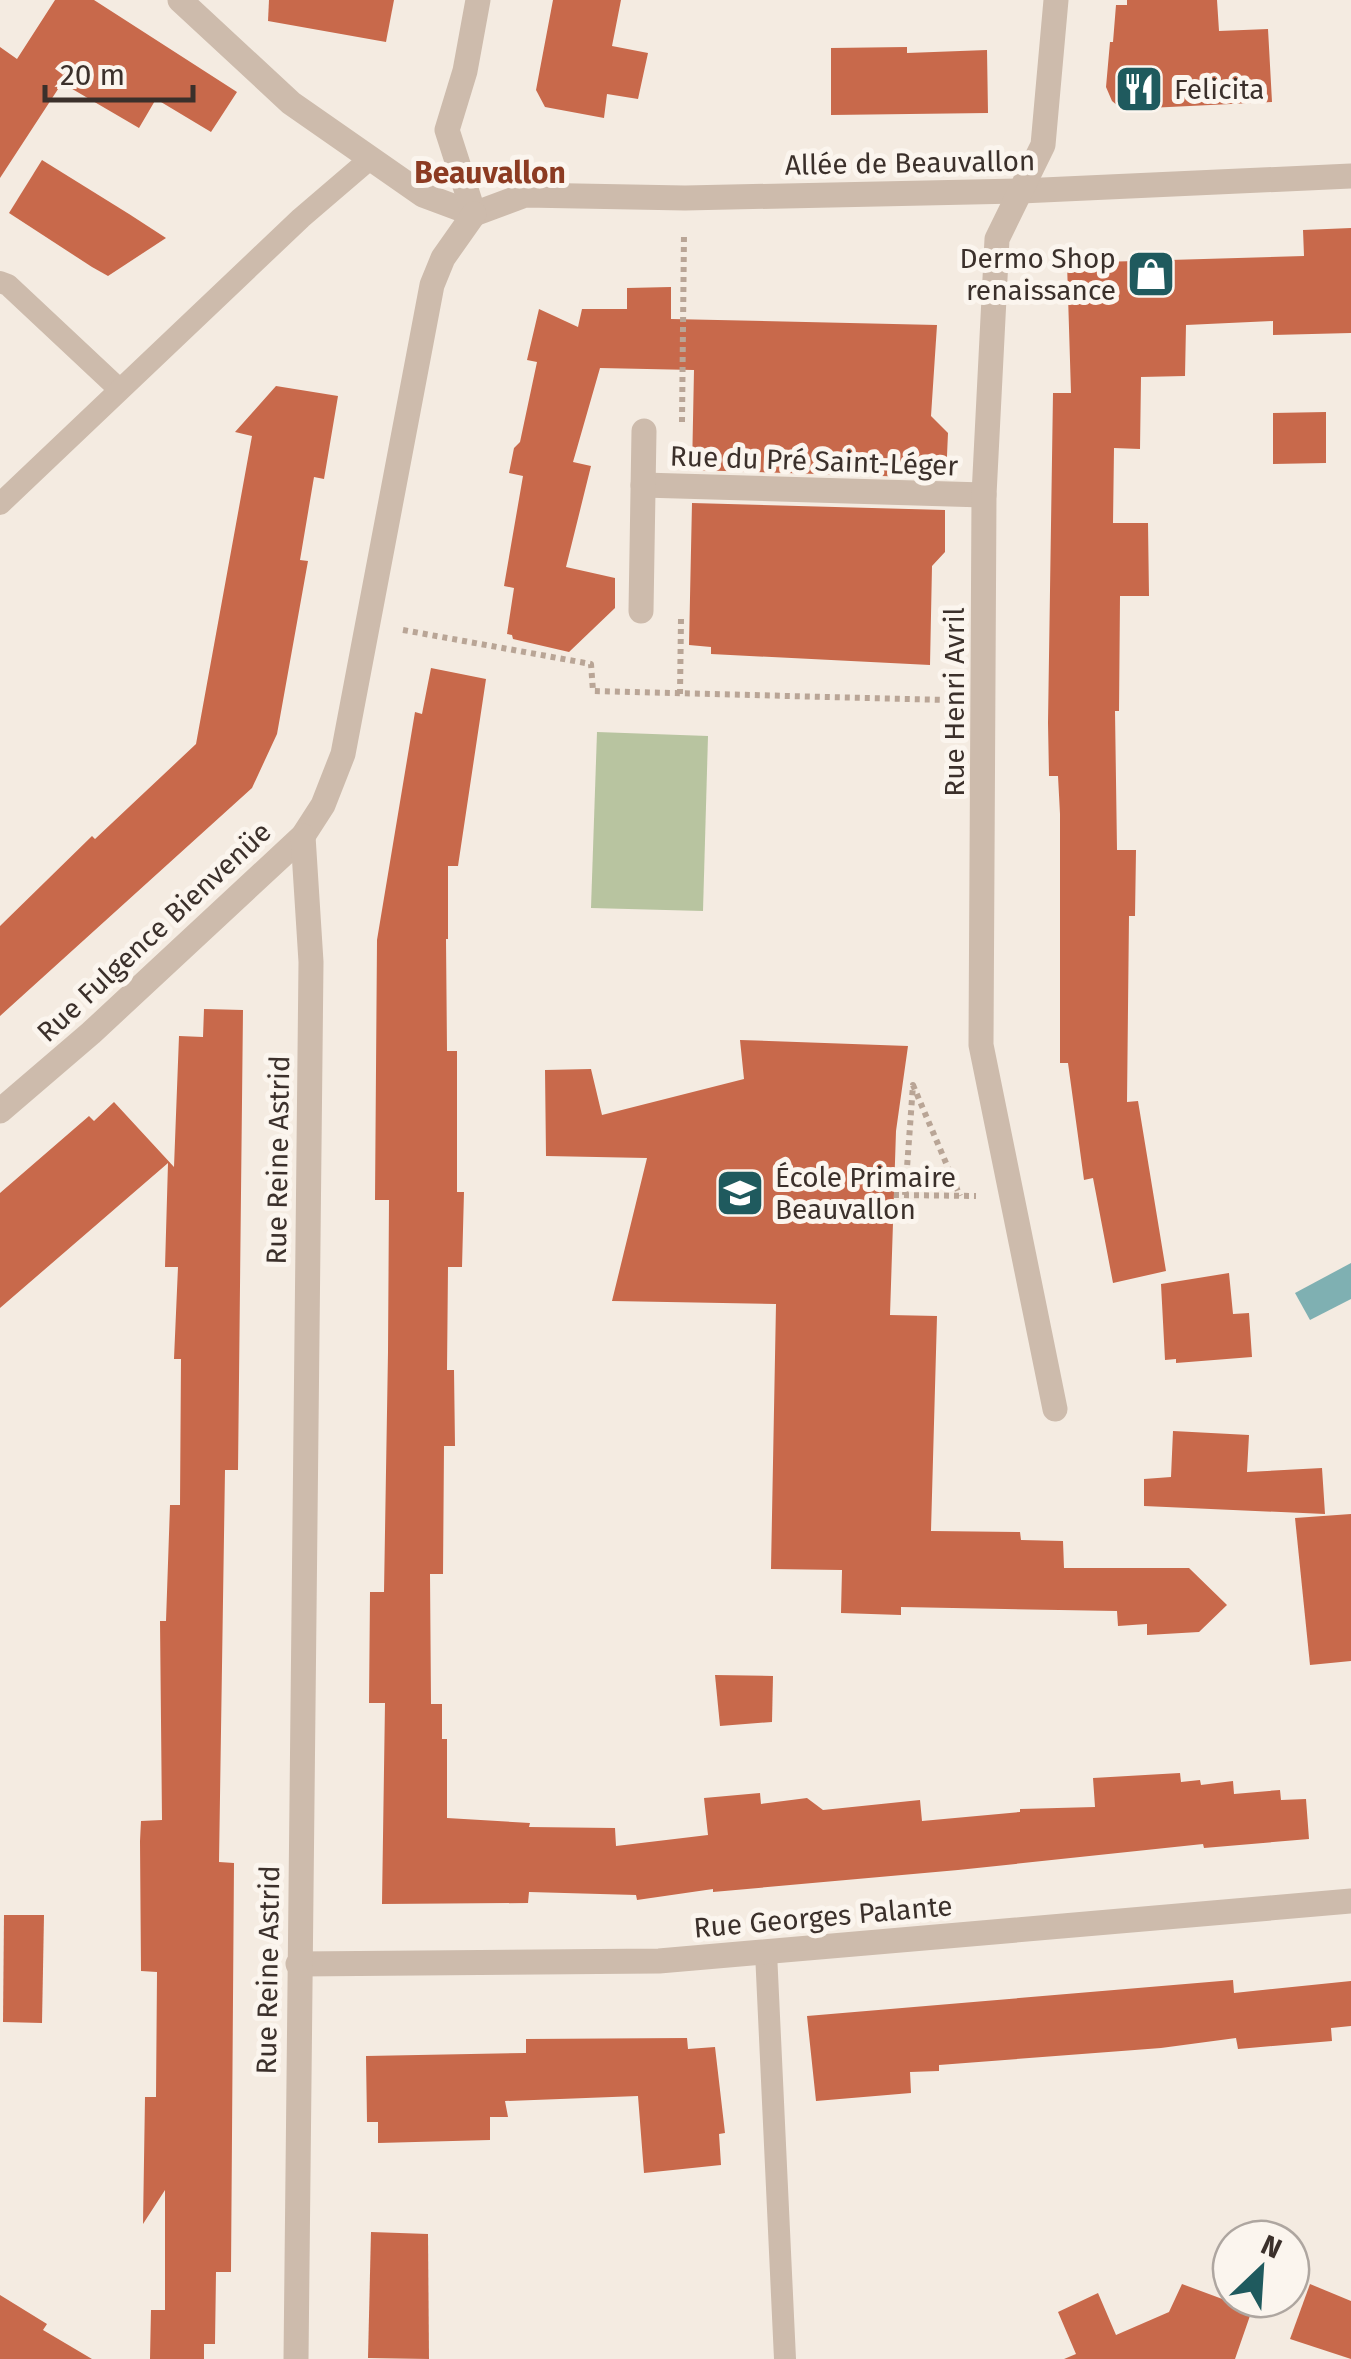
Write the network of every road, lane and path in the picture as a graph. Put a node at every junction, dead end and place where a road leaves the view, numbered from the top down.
1 (180, 0) edge
2 (478, 0) edge
3 (1056, 0) edge
4 (371, 158) junction
5 (1351, 176) edge
6 (1020, 191) junction
7 (685, 198) junction
8 (474, 214) junction
9 (0, 282) edge
10 (119, 388) junction
11 (644, 430) dead end
12 (643, 485) junction
13 (682, 487) junction
14 (984, 495) junction
15 (0, 504) edge
16 (642, 610) dead end
17 (367, 623) junction
18 (984, 700) junction
19 (303, 836) junction
20 (0, 1111) edge
21 (894, 1195) dead end
22 (905, 1195) junction
23 (934, 1196) dead end
24 (960, 1196) dead end
25 (1055, 1409) dead end
26 (1351, 1901) edge
27 (766, 1952) junction
28 (298, 1964) junction
29 (296, 2359) edge
30 (785, 2359) edge

1 - 4 street
2 - 8 street
3 - 6 street, Rue Henri Avril
4 - 8 street
4 - 10 lane
5 - 6 street, Allée de Beauvallon
6 - 7 street, Allée de Beauvallon
6 - 14 street, Rue Henri Avril
7 - 8 street, Allée de Beauvallon
7 - 13 path
8 - 17 street
9 - 10 lane
10 - 15 lane
11 - 12 street, Rue du Pré Saint-Léger
12 - 13 street, Rue du Pré Saint-Léger
12 - 16 street, Rue du Pré Saint-Léger
13 - 14 street, Rue du Pré Saint-Léger
14 - 18 street, Rue Henri Avril
17 - 18 path
17 - 19 street
18 - 25 street, Rue Henri Avril
19 - 20 street, Rue Fulgence Bienvenüe
19 - 28 street, Rue Reine Astrid
21 - 22 path
22 - 23 path
22 - 24 path
26 - 27 street, Rue Georges Palante
27 - 28 street, Rue Georges Palante
27 - 30 lane
28 - 29 street, Rue Reine Astrid

